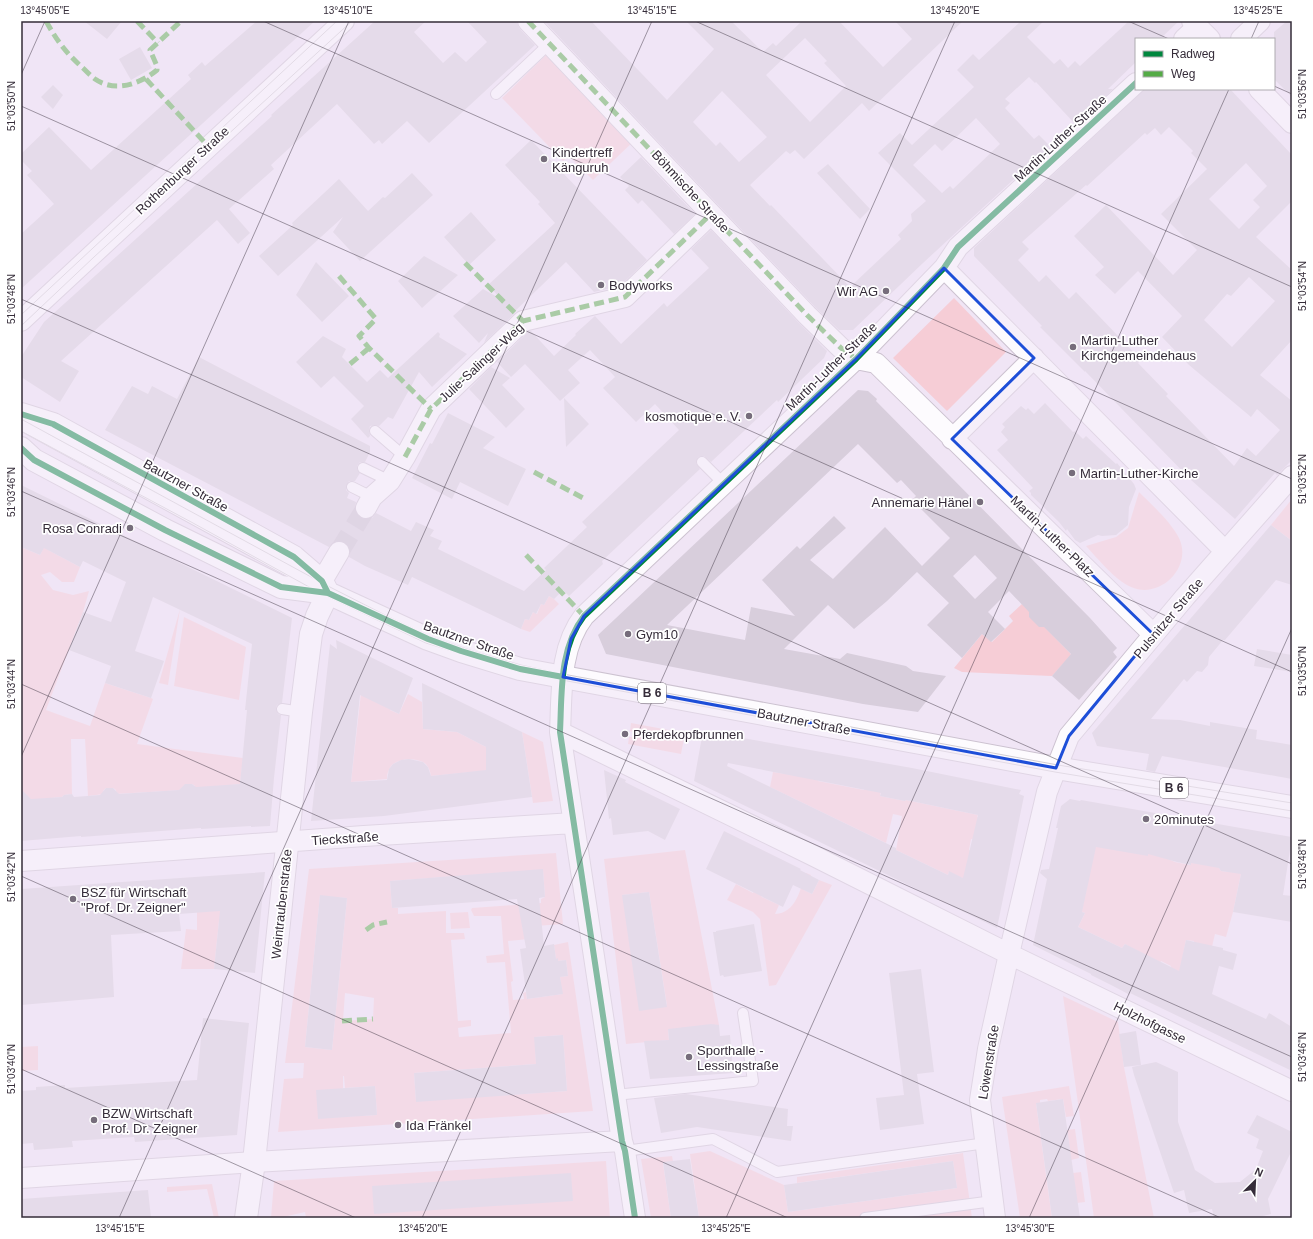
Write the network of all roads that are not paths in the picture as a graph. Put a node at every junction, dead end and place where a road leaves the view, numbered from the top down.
1 (344, 21) edge
2 (528, 21) edge
3 (549, 44) junction
4 (1135, 84) edge
5 (1260, 90) edge
6 (496, 94) dead end
7 (1292, 123) edge
8 (711, 214) junction
9 (944, 268) junction
10 (21, 320) edge
11 (1034, 358) junction
12 (856, 359) junction
13 (21, 414) edge
14 (21, 425) edge
15 (375, 431) dead end
16 (952, 439) junction
17 (21, 448) edge
18 (405, 457) junction
19 (702, 462) dead end
20 (362, 468) dead end
21 (1292, 476) edge
22 (390, 481) junction
23 (724, 484) junction
24 (352, 487) dead end
25 (369, 502) joint
26 (1225, 551) junction
27 (339, 552) tunnel mouth
28 (325, 587) junction
29 (1153, 634) junction
30 (563, 677) junction
31 (560, 732) junction
32 (1056, 768) junction
33 (1292, 807) edge
34 (574, 823) junction
35 (288, 842) junction
36 (21, 861) edge
37 (1009, 954) junction
38 (743, 1013) dead end
39 (1292, 1091) edge
40 (615, 1094) junction
41 (986, 1143) junction
42 (624, 1146) junction
43 (254, 1162) junction
44 (21, 1178) edge
45 (994, 1209) edge
46 (246, 1218) edge
47 (635, 1218) edge
48 (865, 1218) edge

1 - 10 street, Rothenburger Straße
2 - 3 street, Böhmische Straße
3 - 6 lane
3 - 8 street, Böhmische Straße
4 - 9 street, Martin-Luther-Straße
5 - 7 street
8 - 12 street, Böhmische Straße
8 - 18 street, Julie-Salinger-Weg
9 - 11 street
9 - 12 street, Martin-Luther-Straße
11 - 16 street
11 - 26 street
12 - 16 street, Martin-Luther-Platz
12 - 23 street, Martin-Luther-Straße
13 - 28 main road, Bautzner Straße / B 6
14 - 28 lane
15 - 18 lane
16 - 29 street, Martin-Luther-Platz
17 - 28 main road, Bautzner Straße / B 6
18 - 22 street, Julie-Salinger-Weg
19 - 23 lane
20 - 22 lane
21 - 26 street, Pulsnitzer Straße
22 - 25 street, Julie-Salinger-Weg
23 - 30 street, Martin-Luther-Straße
24 - 25 lane
26 - 29 street, Pulsnitzer Straße
27 - 28 street
28 - 30 main road, Bautzner Straße / B 6
28 - 35 main road, Weintraubenstraße
29 - 32 street, Pulsnitzer Straße
30 - 31 street, Martin-Luther-Straße
30 - 32 main road, Bautzner Straße / B 6
31 - 34 street, Martin-Luther-Straße
31 - 37 street, Holzhofgasse
32 - 33 main road, Bautzner Straße / B 6
32 - 37 street, Pulsnitzer Straße
34 - 35 street, Tieckstraße
34 - 40 street, Martin-Luther-Straße
35 - 36 street, Tieckstraße
35 - 43 main road, Weintraubenstraße
37 - 39 street, Holzhofgasse
37 - 41 street, Löwenstraße
38 - 40 lane
40 - 42 street, Martin-Luther-Straße
41 - 42 lane
41 - 45 street, Löwenstraße
42 - 43 street
42 - 47 street, Martin-Luther-Straße
43 - 44 street
43 - 46 main road, Weintraubenstraße
45 - 48 lane

